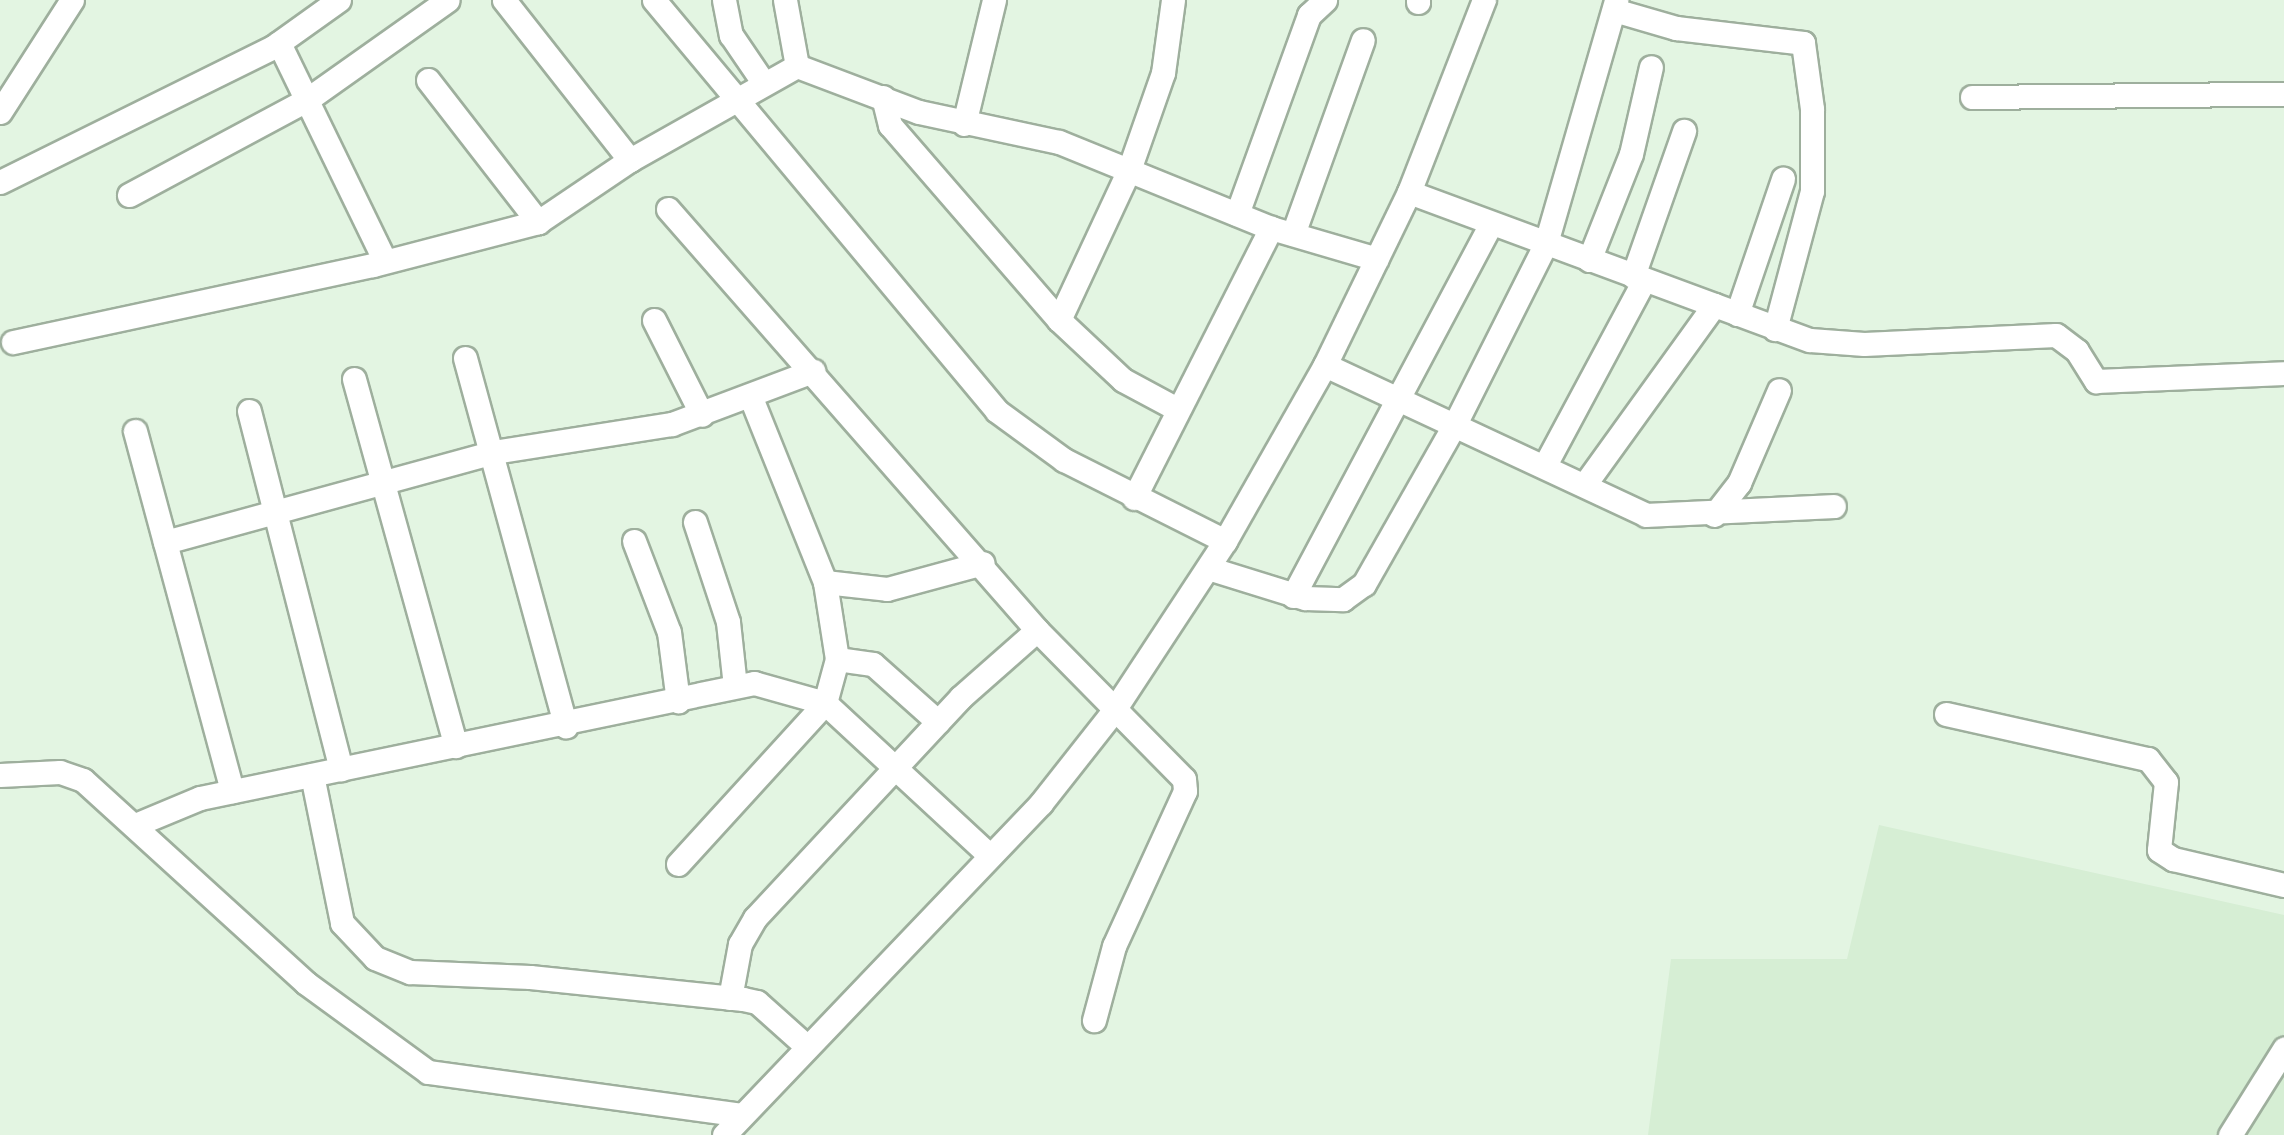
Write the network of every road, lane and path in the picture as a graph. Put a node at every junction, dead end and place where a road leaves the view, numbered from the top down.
1 (72, 0) edge
2 (339, 0) edge
3 (448, 0) edge
4 (503, 0) edge
5 (654, 0) edge
6 (724, 0) edge
7 (785, 0) edge
8 (994, 0) edge
9 (1173, 0) edge
10 (1484, 0) edge
11 (1316, 1) edge
12 (1615, 5) edge
13 (1363, 40) dead end
14 (279, 43) junction
15 (797, 66) junction
16 (1651, 66) dead end
17 (428, 80) dead end
18 (763, 82) junction
19 (2284, 94) edge
20 (883, 97) junction
21 (1972, 97) dead end
22 (308, 99) junction
23 (732, 99) junction
24 (0, 112) edge
25 (964, 124) junction
26 (1684, 131) dead end
27 (630, 160) junction
28 (1129, 170) junction
29 (1783, 179) dead end
30 (0, 182) edge
31 (1409, 191) junction
32 (129, 195) dead end
33 (668, 209) dead end
34 (1237, 214) junction
35 (538, 222) junction
36 (1490, 223) junction
37 (1282, 231) junction
38 (1546, 243) junction
39 (1377, 259) junction
40 (1589, 260) junction
41 (385, 261) junction
42 (1639, 278) junction
43 (1714, 305) junction
44 (1737, 314) junction
45 (654, 320) dead end
46 (1059, 320) junction
47 (1774, 329) junction
48 (13, 342) dead end
49 (465, 358) dead end
50 (1325, 365) junction
51 (813, 370) junction
52 (2284, 373) edge
53 (354, 379) dead end
54 (1779, 390) dead end
55 (750, 396) junction
56 (1400, 400) junction
57 (1177, 409) junction
58 (249, 411) dead end
59 (702, 415) junction
60 (1455, 424) junction
61 (135, 431) dead end
62 (493, 452) junction
63 (1545, 465) junction
64 (385, 481) junction
65 (1585, 484) junction
66 (1134, 498) junction
67 (1834, 506) dead end
68 (274, 512) junction
69 (1714, 515) junction
70 (695, 522) dead end
71 (634, 541) dead end
72 (1225, 541) junction
73 (165, 542) junction
74 (983, 563) junction
75 (1208, 568) junction
76 (825, 582) junction
77 (1293, 596) junction
78 (1037, 630) junction
79 (837, 659) junction
80 (735, 686) junction
81 (678, 701) junction
82 (825, 703) junction
83 (1112, 713) junction
84 (1946, 714) dead end
85 (938, 722) junction
86 (566, 726) junction
87 (456, 746) junction
88 (895, 768) junction
89 (341, 769) junction
90 (0, 775) edge
91 (312, 775) junction
92 (232, 791) junction
93 (135, 825) junction
94 (990, 856) junction
95 (678, 864) dead end
96 (2284, 885) edge
97 (730, 998) junction
98 (1094, 1020) dead end
99 (804, 1044) junction
100 (2284, 1049) edge
101 (741, 1115) junction
102 (724, 1135) edge
103 (2230, 1135) edge

1 - 24 street
2 - 14 street
3 - 22 street
4 - 27 street
5 - 23 street
6 - 18 street
7 - 15 street
8 - 25 street
9 - 28 street
10 - 31 street
11 - 34 street
12 - 38 street
12 - 47 street
13 - 37 street
14 - 22 street
14 - 30 street
15 - 18 street
15 - 20 street
16 - 40 street
17 - 35 street
18 - 23 street
19 - 21 street
20 - 25 street
20 - 46 street
22 - 32 street
22 - 41 street
23 - 27 street
23 - 66 street
25 - 28 street
26 - 42 street
27 - 35 street
28 - 34 street
28 - 46 street
29 - 44 street
31 - 36 street
31 - 39 street
33 - 51 street
34 - 37 street
35 - 41 street
36 - 38 street
36 - 56 street
37 - 39 street
37 - 57 street
38 - 40 street
38 - 60 street
39 - 50 street
40 - 42 street
41 - 48 street
42 - 43 street
42 - 63 street
43 - 44 street
43 - 65 street
44 - 47 street
45 - 59 street
46 - 57 street
47 - 52 street
49 - 62 street
50 - 56 street
50 - 72 street
51 - 55 street
51 - 74 street
53 - 64 street
54 - 69 street
55 - 59 street
55 - 76 street
56 - 60 street
56 - 77 street
57 - 66 street
58 - 68 street
59 - 62 street
60 - 63 street
60 - 77 street
61 - 73 street
62 - 64 street
62 - 86 street
63 - 65 street
64 - 68 street
64 - 87 street
65 - 69 street
66 - 72 street
67 - 69 street
68 - 73 street
68 - 89 street
70 - 80 street
71 - 81 street
72 - 75 street
73 - 92 street
74 - 76 street
74 - 78 street
75 - 77 street
75 - 83 street
76 - 79 street
78 - 83 street
78 - 85 street
79 - 82 street
79 - 85 street
80 - 81 street
80 - 82 street
81 - 86 street
82 - 88 street
82 - 95 street
83 - 94 street
83 - 98 street
84 - 96 street
85 - 88 street
86 - 87 street
87 - 89 street
88 - 94 street
88 - 97 street
89 - 91 street
90 - 93 street
91 - 92 street
91 - 97 street
92 - 93 street
93 - 101 street
94 - 99 street
97 - 99 street
99 - 101 street
100 - 103 street
101 - 102 street

